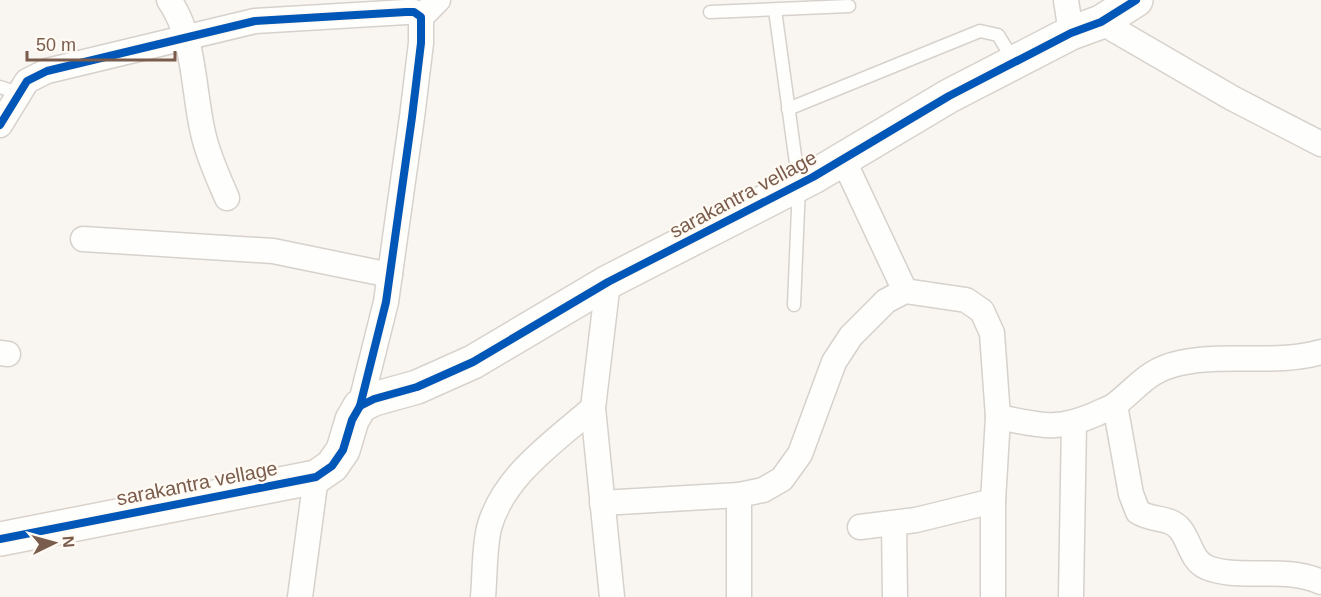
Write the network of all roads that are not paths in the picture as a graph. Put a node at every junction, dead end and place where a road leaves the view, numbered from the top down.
1 (169, 0) edge
2 (1066, 0) edge
3 (1136, 0) edge
4 (849, 6) dead end
5 (429, 8) edge
6 (255, 10) edge
7 (775, 10) junction
8 (710, 12) dead end
9 (1086, 28) junction
10 (186, 37) junction
11 (1014, 62) junction
12 (9, 90) edge
13 (788, 109) junction
14 (0, 125) edge
15 (1321, 144) edge
16 (843, 159) junction
17 (799, 185) junction
18 (227, 198) dead end
19 (83, 239) dead end
20 (390, 275) junction
21 (608, 282) junction
22 (905, 291) junction
23 (794, 305) dead end
24 (1321, 352) edge
25 (1115, 405) junction
26 (360, 406) junction
27 (593, 408) junction
28 (999, 417) junction
29 (1074, 423) junction
30 (316, 477) junction
31 (739, 495) junction
32 (993, 501) junction
33 (602, 503) junction
34 (894, 524) junction
35 (860, 527) dead end
36 (0, 539) edge
37 (1321, 582) edge
38 (300, 597) edge
39 (483, 597) edge
40 (612, 597) edge
41 (739, 597) edge
42 (895, 597) edge
43 (993, 597) edge
44 (1071, 597) edge

1 - 10 street
2 - 9 street
3 - 9 street, sarakantra vellage
4 - 7 lane
5 - 6 street
5 - 20 street
6 - 10 street
7 - 8 lane
7 - 13 lane
9 - 11 street, sarakantra vellage
9 - 15 street
10 - 12 street
10 - 18 street
11 - 13 lane
11 - 16 street, sarakantra vellage
12 - 14 street
13 - 17 lane
16 - 17 street, sarakantra vellage
16 - 22 street
17 - 21 street, sarakantra vellage
17 - 23 lane
19 - 20 street
20 - 26 street
21 - 26 street, sarakantra vellage
21 - 27 street
22 - 28 street
22 - 31 street
24 - 25 street
25 - 29 street
25 - 37 street
26 - 30 street
27 - 33 street
27 - 39 street
28 - 29 street
28 - 32 street
29 - 44 street
30 - 36 street, sarakantra vellage
30 - 38 street
31 - 33 street
31 - 41 street
32 - 34 street
32 - 43 street
33 - 40 street
34 - 35 street
34 - 42 street

